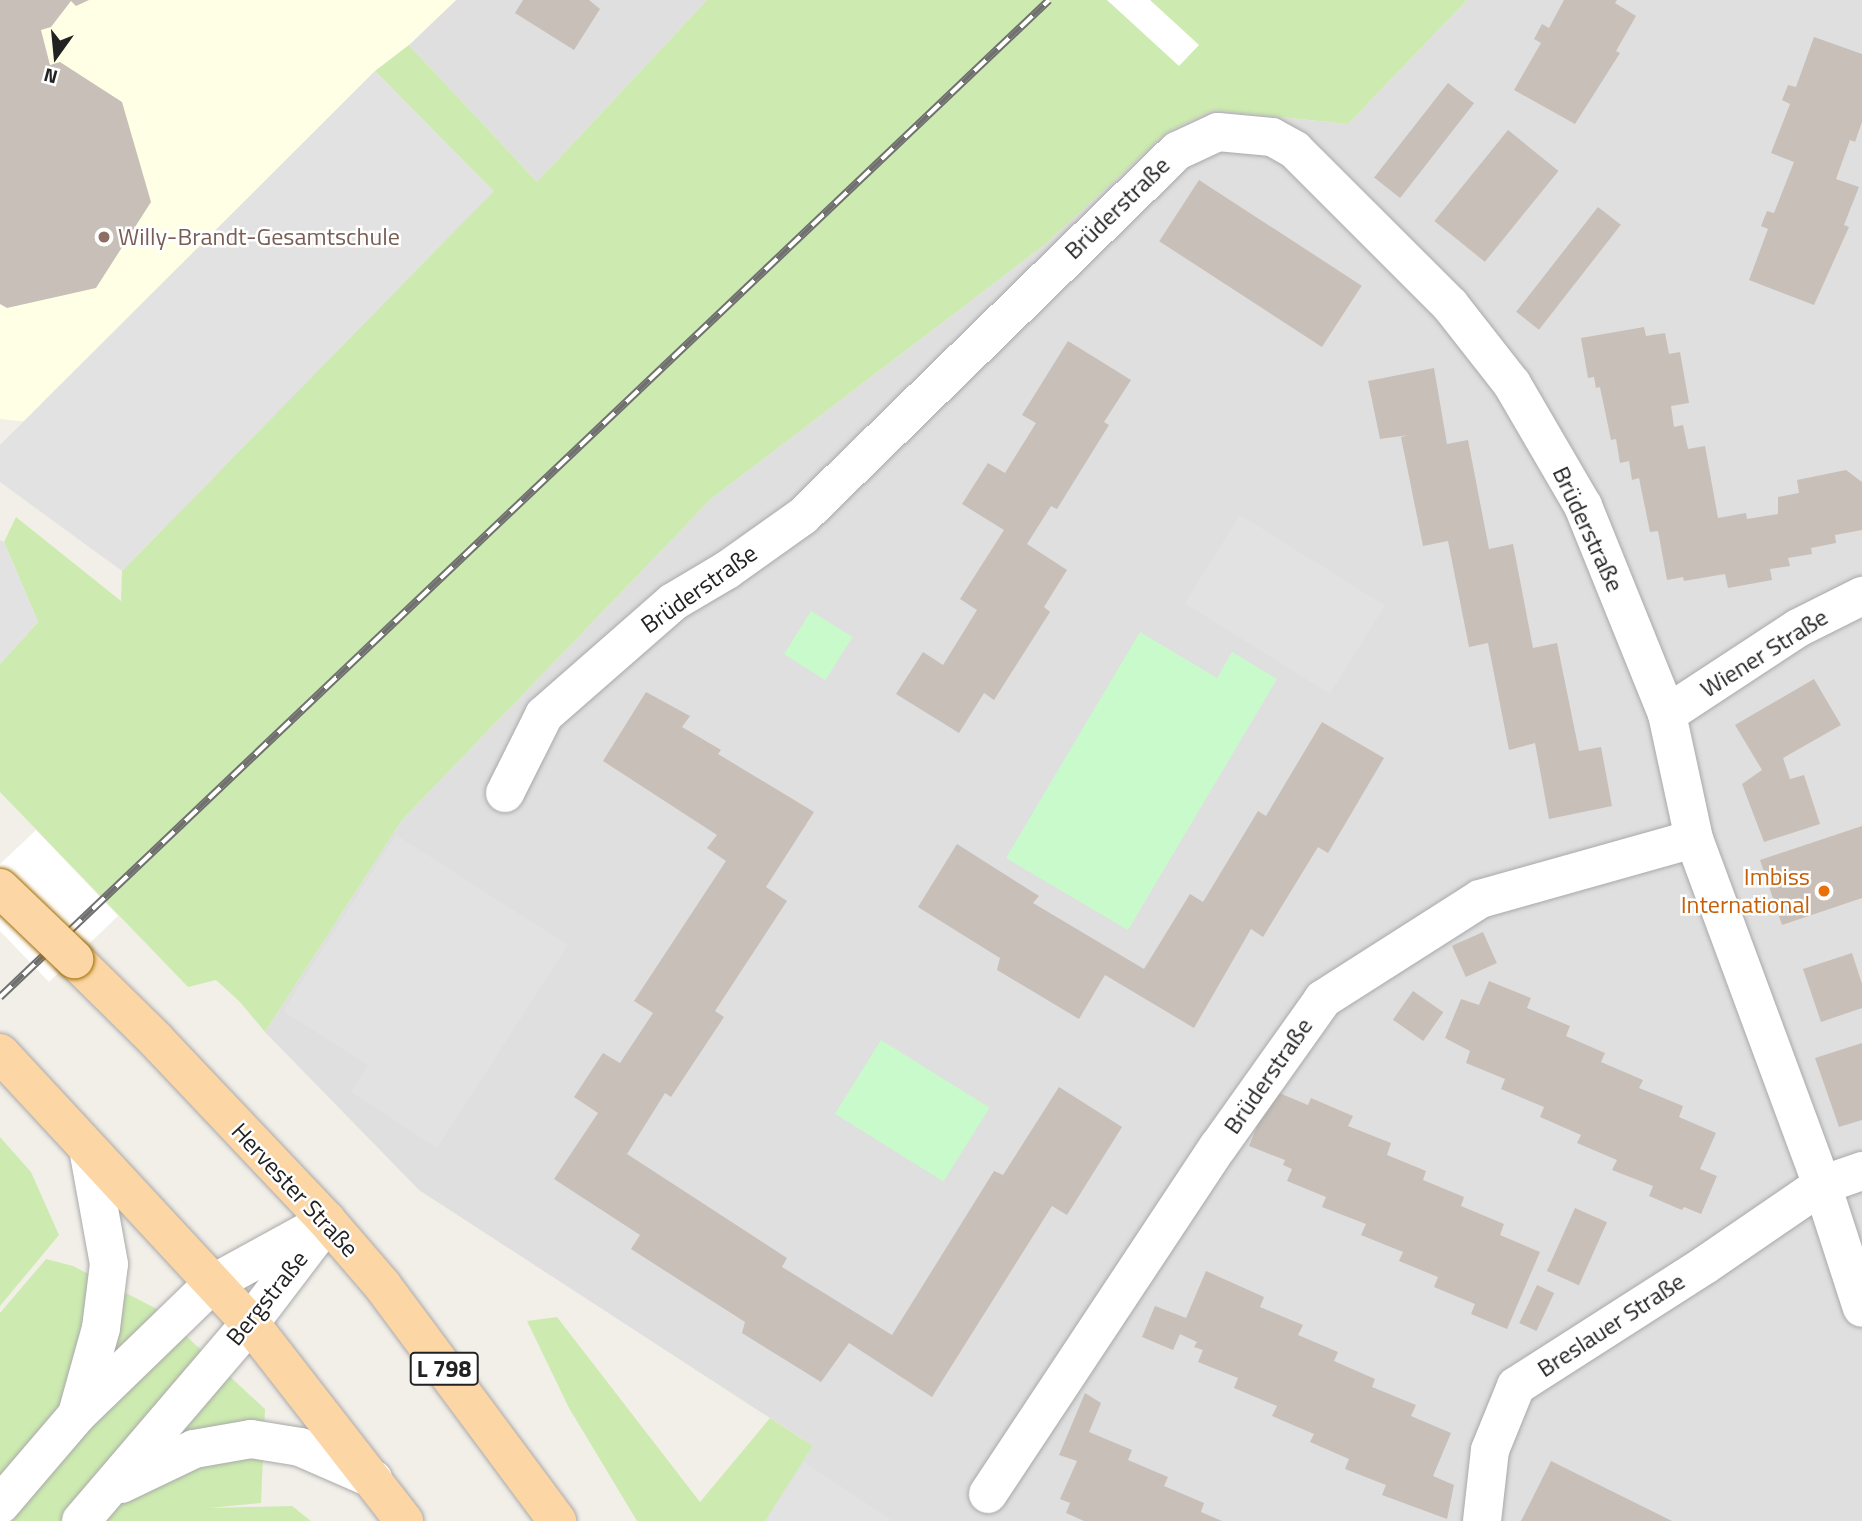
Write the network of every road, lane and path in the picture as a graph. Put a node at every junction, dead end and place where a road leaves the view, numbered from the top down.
1 (1862, 596) edge
2 (1668, 714) junction
3 (505, 793) dead end
4 (1694, 839) junction
5 (0, 888) edge
6 (0, 1053) edge
7 (88, 1149) junction
8 (1862, 1171) edge
9 (1822, 1185) junction
10 (327, 1222) junction
11 (212, 1284) junction
12 (1862, 1308) edge
13 (250, 1323) junction
14 (77, 1415) junction
15 (373, 1479) junction
16 (110, 1490) junction
17 (988, 1494) dead end
18 (0, 1504) edge
19 (81, 1521) edge
20 (404, 1521) edge
21 (557, 1521) edge
22 (1482, 1521) edge

1 - 2 street, Wiener Straße
2 - 3 street, Brüderstraße
2 - 4 street, Brüderstraße
4 - 9 street, Brüderstraße
4 - 17 street, Brüderstraße
5 - 10 main road, Hervester Straße, bridge
6 - 7 main road
7 - 11 main road
7 - 14 street, Bergstraße
8 - 9 street, Breslauer Straße
9 - 12 street, Brüderstraße
9 - 22 street, Breslauer Straße
10 - 11 street, Bergstraße
10 - 13 street, Bergstraße
10 - 21 main road, Hervester Straße / L 798
11 - 13 main road
11 - 14 street, Bergstraße
13 - 15 main road
13 - 16 street, Bergstraße
14 - 18 street, Bergstraße
15 - 16 street, Bergstraße
15 - 20 main road
16 - 19 street, Bergstraße

